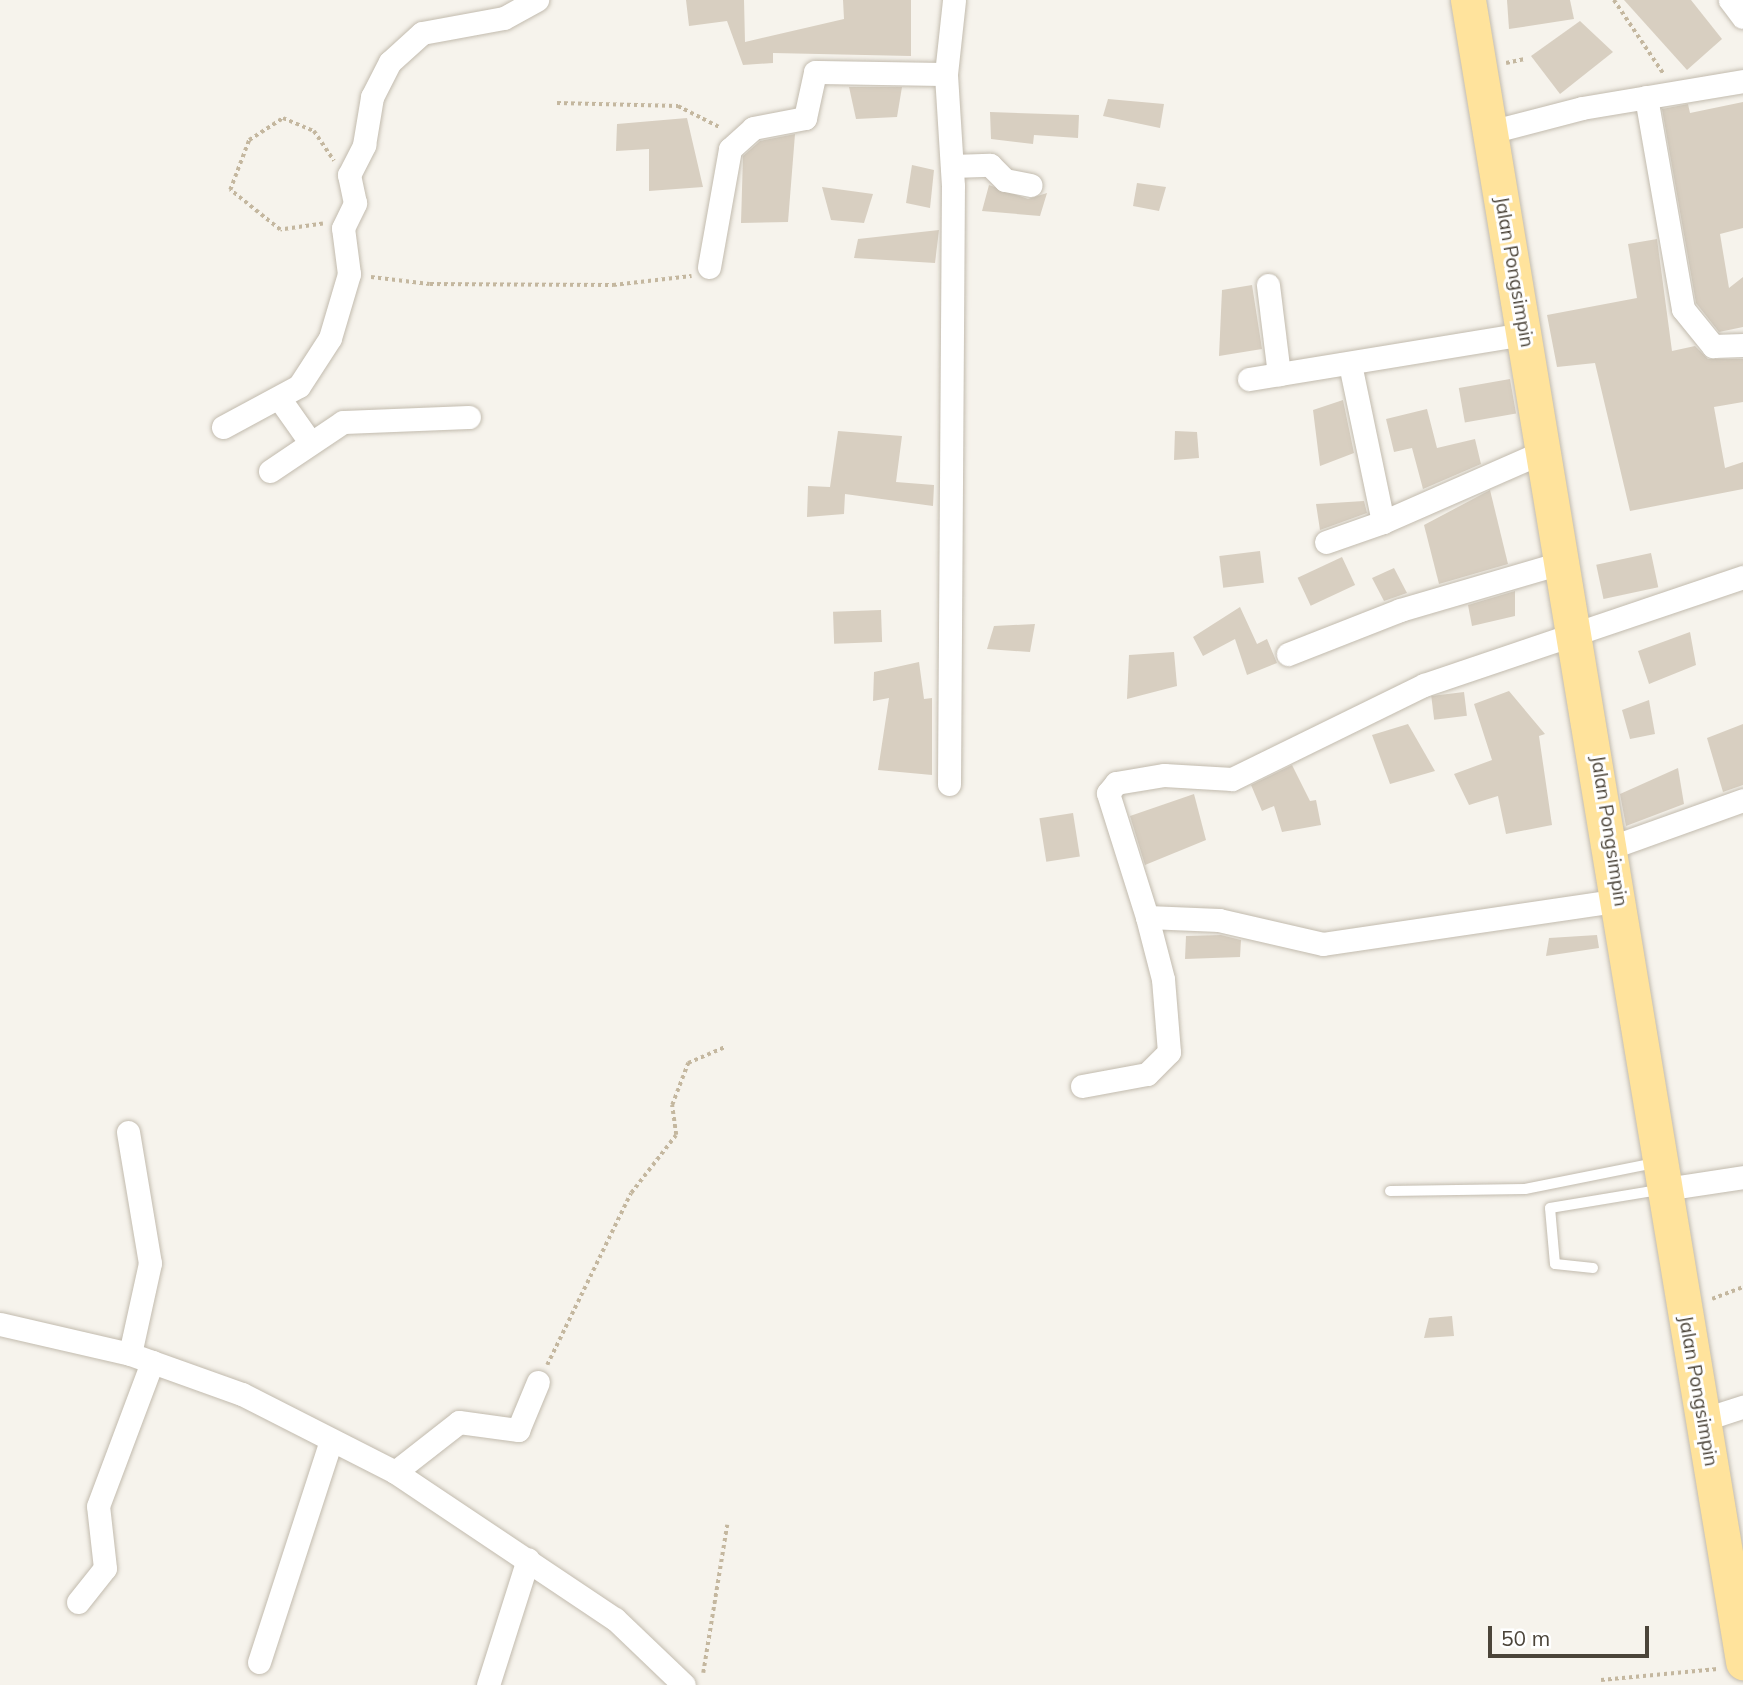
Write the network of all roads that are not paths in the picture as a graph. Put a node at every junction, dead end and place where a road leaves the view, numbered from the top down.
1 (537, 0) edge
2 (954, 0) edge
3 (1468, 0) edge
4 (1730, 0) edge
5 (1743, 17) edge
6 (946, 74) junction
7 (1743, 81) edge
8 (1646, 97) junction
9 (1490, 132) junction
10 (952, 166) junction
11 (1031, 185) dead end
12 (709, 267) road end
13 (1268, 285) dead end
14 (1525, 334) junction
15 (1743, 345) edge
16 (1350, 364) junction
17 (1279, 374) junction
18 (1249, 379) dead end
19 (279, 398) junction
20 (469, 417) dead end
21 (223, 427) dead end
22 (310, 442) junction
23 (1545, 451) junction
24 (270, 471) dead end
25 (1383, 522) junction
26 (1326, 542) dead end
27 (1564, 562) junction
28 (1743, 578) edge
29 (1576, 636) junction
30 (1287, 654) dead end
31 (949, 784) dead end
32 (1743, 800) edge
33 (1612, 847) junction
34 (1621, 900) junction
35 (1147, 916) junction
36 (1082, 1086) dead end
37 (128, 1132) dead end
38 (1663, 1176) junction
39 (1743, 1177) edge
40 (1390, 1192) dead end
41 (1593, 1268) dead end
42 (0, 1324) edge
43 (130, 1354) junction
44 (152, 1362) junction
45 (538, 1382) road end
46 (1743, 1407) edge
47 (1705, 1419) junction
48 (331, 1440) junction
49 (395, 1472) junction
50 (528, 1559) junction
51 (78, 1602) dead end
52 (260, 1662) dead end
53 (1736, 1665) edge
54 (488, 1685) edge
55 (684, 1685) edge

1 - 19 street
2 - 6 street
3 - 9 main road, Jalan Pongsimpin
4 - 5 street
6 - 10 street
6 - 12 street
7 - 8 street
8 - 9 street
8 - 15 street
9 - 14 main road, Jalan Pongsimpin
10 - 11 street
10 - 31 street
13 - 17 street
14 - 16 street
14 - 23 main road, Jalan Pongsimpin
16 - 17 street
16 - 25 street
17 - 18 street
19 - 21 street
19 - 22 street
20 - 22 street
22 - 24 street
23 - 25 street
23 - 27 main road, Jalan Pongsimpin
25 - 26 street
27 - 29 main road, Jalan Pongsimpin
27 - 30 street
28 - 29 street
29 - 33 main road, Jalan Pongsimpin
29 - 35 street
32 - 33 street
33 - 34 main road, Jalan Pongsimpin
34 - 35 street
34 - 38 main road, Jalan Pongsimpin
35 - 36 street
37 - 43 street
38 - 39 street
38 - 40 lane
38 - 41 lane
38 - 47 main road, Jalan Pongsimpin
42 - 43 street
43 - 44 street
44 - 48 street
44 - 51 street
45 - 49 street
46 - 47 street
47 - 53 main road, Jalan Pongsimpin
48 - 49 street
48 - 52 street
49 - 50 street
50 - 54 street
50 - 55 street

